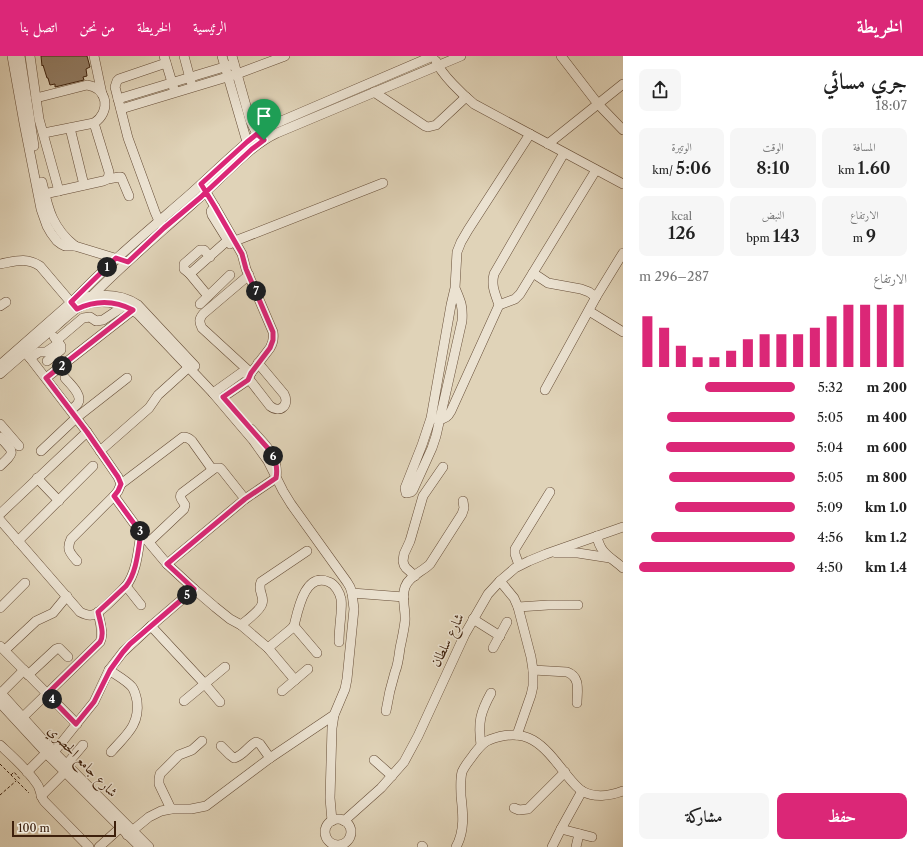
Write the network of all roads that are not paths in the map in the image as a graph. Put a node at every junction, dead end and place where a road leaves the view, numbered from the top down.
1 (12, 56) edge
2 (20, 56) edge
3 (30, 56) edge
4 (35, 56) edge
5 (94, 56) edge
6 (184, 56) edge
7 (222, 56) edge
8 (286, 56) edge
9 (433, 56) edge
10 (461, 56) edge
11 (561, 56) edge
12 (165, 60) edge
13 (233, 60) edge
14 (438, 66) junction
15 (225, 67) junction
16 (38, 68) dead end
17 (232, 75) junction
18 (190, 78) junction
19 (172, 83) junction
20 (623, 84) edge
21 (192, 88) junction
22 (352, 91) junction
23 (374, 92) junction
24 (175, 93) junction
25 (102, 95) junction
26 (466, 97) junction
27 (36, 98) junction
28 (118, 99) junction
29 (356, 100) junction
30 (598, 104) junction
31 (242, 108) junction
32 (120, 109) junction
33 (26, 116) junction
34 (94, 122) junction
35 (70, 128) junction
36 (623, 130) edge
37 (44, 133) junction
38 (530, 134) junction
39 (260, 137) junction
40 (548, 144) junction
41 (250, 145) junction
42 (564, 153) junction
43 (596, 170) junction
44 (108, 179) junction
45 (383, 183) dead end
46 (623, 184) edge
47 (84, 186) junction
48 (201, 190) junction
49 (59, 191) junction
50 (42, 195) junction
51 (129, 196) dead end
52 (165, 222) junction
53 (231, 241) junction
54 (623, 253) edge
55 (116, 258) junction
56 (128, 262) junction
57 (0, 264) edge
58 (247, 272) junction
59 (533, 273) junction
60 (230, 275) dead end
61 (455, 288) junction
62 (92, 296) junction
63 (208, 296) junction
64 (596, 297) junction
65 (74, 304) junction
66 (200, 304) dead end
67 (499, 305) junction
68 (128, 308) junction
69 (589, 311) junction
70 (50, 331) junction
71 (623, 332) edge
72 (58, 342) junction
73 (28, 355) junction
74 (47, 361) dead end
75 (1, 362) edge
76 (258, 363) junction
77 (188, 367) junction
78 (0, 374) edge
79 (250, 376) junction
80 (46, 378) junction
81 (65, 378) dead end
82 (127, 378) dead end
83 (545, 390) dead end
84 (215, 391) junction
85 (223, 397) junction
86 (71, 410) junction
87 (76, 418) junction
88 (435, 419) junction
89 (0, 424) edge
90 (87, 432) junction
91 (0, 437) edge
92 (20, 446) dead end
93 (41, 451) dead end
94 (100, 451) junction
95 (0, 466) edge
96 (93, 466) dead end
97 (443, 467) dead end
98 (212, 469) junction
99 (37, 478) junction
100 (276, 478) junction
101 (121, 484) junction
102 (550, 492) dead end
103 (114, 496) junction
104 (245, 499) junction
105 (59, 501) junction
106 (463, 501) dead end
107 (0, 514) edge
108 (0, 520) edge
109 (623, 527) edge
110 (141, 533) junction
111 (597, 536) junction
112 (18, 541) junction
113 (148, 542) junction
114 (307, 551) dead end
115 (546, 554) junction
116 (610, 558) junction
117 (77, 561) dead end
118 (167, 564) junction
119 (519, 565) junction
120 (623, 568) edge
121 (415, 576) junction
122 (500, 581) junction
123 (25, 583) dead end
124 (126, 586) junction
125 (194, 589) junction
126 (352, 593) junction
127 (67, 596) junction
128 (404, 597) junction
129 (141, 605) dead end
130 (578, 606) dead end
131 (518, 607) junction
132 (0, 608) edge
133 (98, 612) junction
134 (473, 619) junction
135 (507, 622) dead end
136 (241, 625) junction
137 (151, 626) junction
138 (294, 626) junction
139 (500, 636) junction
140 (339, 642) dead end
141 (2, 648) edge
142 (268, 648) junction
143 (493, 648) dead end
144 (317, 653) dead end
145 (68, 656) dead end
146 (225, 667) dead end
147 (308, 669) dead end
148 (110, 670) junction
149 (533, 670) junction
150 (26, 673) junction
151 (295, 680) junction
152 (204, 683) junction
153 (282, 691) dead end
154 (0, 692) edge
155 (47, 694) junction
156 (491, 694) dead end
157 (184, 701) dead end
158 (220, 702) dead end
159 (0, 703) edge
160 (577, 703) dead end
161 (386, 711) dead end
162 (334, 715) junction
163 (23, 717) junction
164 (76, 724) junction
165 (517, 735) junction
166 (202, 741) dead end
167 (0, 745) edge
168 (83, 745) dead end
169 (481, 745) junction
170 (221, 746) dead end
171 (111, 752) dead end
172 (50, 754) junction
173 (270, 758) junction
174 (374, 760) dead end
175 (66, 768) junction
176 (27, 772) junction
177 (565, 772) junction
178 (392, 776) junction
179 (582, 791) junction
180 (623, 791) edge
181 (41, 796) junction
182 (514, 808) dead end
183 (171, 809) junction
184 (332, 821) junction
185 (344, 821) junction
186 (120, 828) junction
187 (561, 829) junction
188 (130, 833) junction
189 (579, 834) junction
190 (592, 837) dead end
191 (335, 845) edge
192 (89, 847) edge
193 (99, 847) edge
194 (140, 847) edge
195 (149, 847) edge
196 (456, 847) edge
197 (552, 847) edge
198 (576, 847) edge

1 - 33 street
2 - 33 street
3 - 27 street
4 - 16 street
5 - 25 street
6 - 18 street
7 - 15 street
8 - 17 street
9 - 14 street
9 - 22 street
10 - 14 street
11 - 30 street
12 - 19 street
12 - 28 street
13 - 15 street
13 - 17 street
14 - 23 street
14 - 26 street
15 - 17 street
15 - 18 street
17 - 21 street
17 - 31 street
18 - 19 street
18 - 21 street
19 - 24 street
19 - 28 street
20 - 30 street
21 - 24 street
22 - 29 street
22 - 39 street
23 - 26 street
23 - 29 street
24 - 32 street
25 - 27 street
25 - 34 street
26 - 38 street
27 - 37 street
28 - 32 street
29 - 39 street
30 - 36 street
30 - 40 street
31 - 39 street
31 - 41 street
32 - 52 street
33 - 50 street
34 - 35 street
34 - 44 street
35 - 37 street
35 - 47 street
37 - 49 street
38 - 40 street
38 - 61 street
39 - 41 street
40 - 42 street
41 - 48 street
42 - 43 street
42 - 67 street
43 - 46 street
43 - 59 street
44 - 47 street
44 - 51 street
45 - 53 street
47 - 49 street
48 - 52 street
48 - 53 street
49 - 50 street
50 - 55 street
52 - 55 street
52 - 56 street
53 - 58 street
53 - 63 street
54 - 64 street
55 - 56 street
55 - 65 street
56 - 62 street
57 - 65 street
58 - 76 street
58 - 79 street
59 - 64 street
59 - 67 street
60 - 63 street
61 - 88 street
61 - 88 street
62 - 65 street
62 - 84 street
63 - 66 street
64 - 69 street
65 - 68 street
65 - 70 street
65 - 75 street
67 - 88 street
68 - 72 street
68 - 77 street
68 - 80 street
69 - 71 street
69 - 83 street
70 - 72 street
70 - 73 street
72 - 73 street
72 - 74 street
73 - 78 street
73 - 80 street
76 - 79 street
76 - 79 street
77 - 84 street
77 - 94 street
79 - 84 street
79 - 85 street
80 - 86 street
81 - 86 street
82 - 87 street
84 - 85 street
84 - 100 street
85 - 100 street
86 - 87 street
87 - 90 street
87 - 93 street
88 - 88 street
89 - 92 street
90 - 94 street
90 - 99 street
91 - 95 street
94 - 101 street
96 - 105 street
97 - 121 street
98 - 101 street
98 - 104 street
98 - 113 street
99 - 105 street
99 - 107 street
100 - 104 street
100 - 126 street
101 - 103 street
102 - 119 street
103 - 110 street
103 - 117 street
104 - 118 street
105 - 112 street
106 - 121 street
108 - 112 street
109 - 111 street, شارع سلطان
110 - 113 street
110 - 124 street
111 - 115 street, شارع سلطان
111 - 116 street
112 - 127 street
113 - 118 street
114 - 136 street
115 - 116 street
115 - 119 street, شارع سلطان
116 - 120 street
118 - 125 street
119 - 122 street, شارع سلطان
121 - 128 street
122 - 131 street
122 - 134 street, شارع سلطان
123 - 132 street
124 - 129 street
124 - 133 street
125 - 136 street
125 - 137 street
126 - 128 street
126 - 162 street
127 - 133 street
127 - 141 street
128 - 161 street
130 - 131 street
131 - 149 street
133 - 155 street
134 - 139 street
134 - 178 street, شارع سلطان
135 - 139 street
136 - 142 street
137 - 148 street
137 - 152 street
138 - 140 street
138 - 142 street
138 - 144 street
139 - 143 street
141 - 150 street
142 - 151 street
145 - 150 street
146 - 152 street
147 - 151 street
148 - 164 street
148 - 171 street
149 - 160 street
149 - 165 street
150 - 154 street
150 - 155 street
151 - 153 street
152 - 157 street
152 - 158 street
154 - 163 street, شارع جامع الحصري
155 - 163 street
155 - 164 street
156 - 169 street
159 - 172 street, شارع جامع الحصري
162 - 173 street
162 - 184 street
163 - 172 street, شارع جامع الحصري
164 - 172 street
165 - 169 street
165 - 177 street
166 - 183 street
167 - 176 street
168 - 175 street
169 - 196 street
170 - 173 street
172 - 175 street, شارع جامع الحصري
172 - 176 street
173 - 183 street
174 - 178 street
175 - 181 street
175 - 186 street, شارع جامع الحصري
175 - 188 street, شارع جامع الحصري
176 - 181 street
177 - 179 street
177 - 182 street
178 - 185 street, شارع سلطان
179 - 180 street
179 - 187 street
181 - 192 street
183 - 188 street
184 - 185 street
184 - 191 street
185 - 191 street
186 - 188 street, شارع جامع الحصري
186 - 193 street
187 - 189 street
187 - 197 street
188 - 194 street, شارع جامع الحصري
188 - 195 street, شارع جامع الحصري
189 - 190 street
189 - 198 street

